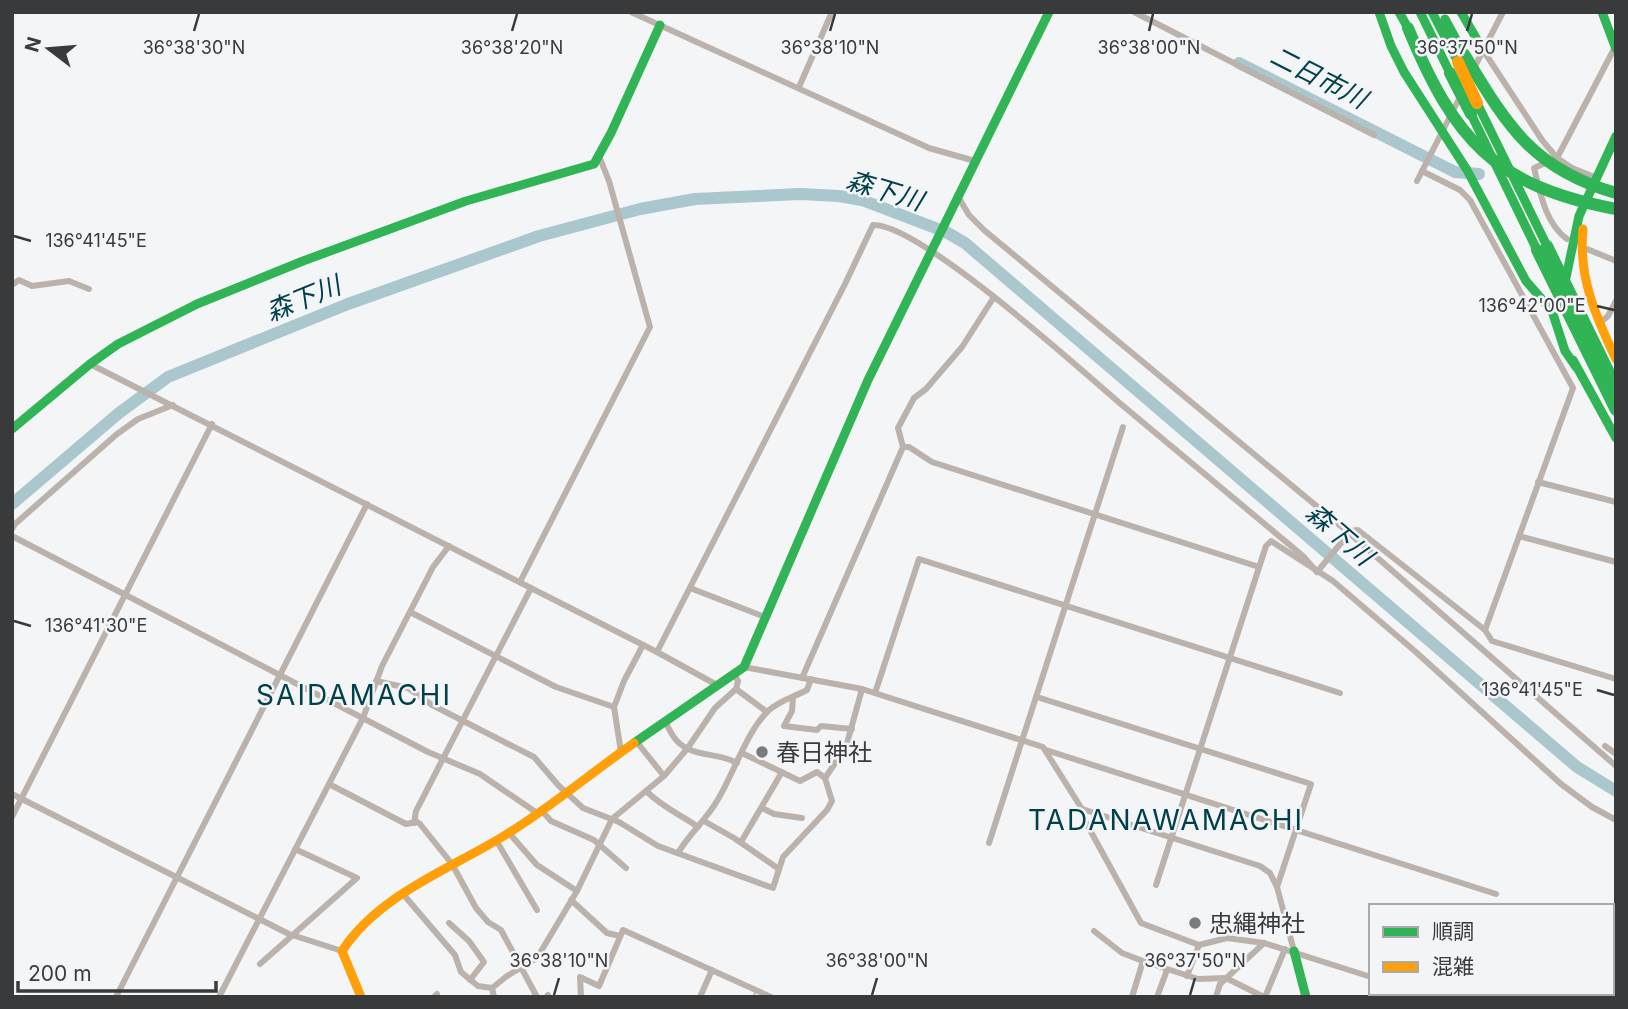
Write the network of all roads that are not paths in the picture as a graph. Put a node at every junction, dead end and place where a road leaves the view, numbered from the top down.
1 (631, 12) edge
2 (832, 12) edge
3 (1049, 12) edge
4 (1135, 12) edge
5 (1379, 12) edge
6 (1400, 12) edge
7 (1420, 12) edge
8 (1432, 12) edge
9 (1441, 12) edge
10 (1461, 12) edge
11 (1503, 12) edge
12 (1602, 12) edge
13 (660, 26) junction
14 (1615, 48) edge
15 (1483, 50) junction
16 (1457, 63) junction
17 (799, 87) junction
18 (1443, 131) junction
19 (1374, 135) dead end
20 (1616, 136) edge
21 (599, 156) junction
22 (1557, 158) junction
23 (975, 161) junction
24 (1422, 171) junction
25 (1417, 181) dead end
26 (1600, 181) junction
27 (1616, 186) edge
28 (1616, 193) edge
29 (956, 199) junction
30 (1616, 209) edge
31 (1567, 239) dead end
32 (1542, 248) junction
33 (931, 249) junction
34 (1587, 249) dead end
35 (1616, 261) edge
36 (12, 285) edge
37 (89, 289) dead end
38 (994, 298) junction
39 (1616, 301) edge
40 (1598, 324) junction
41 (1616, 359) edge
42 (90, 364) junction
43 (1576, 368) junction
44 (1616, 387) edge
45 (169, 403) junction
46 (1616, 410) edge
47 (212, 425) junction
48 (1123, 427) dead end
49 (12, 429) edge
50 (1616, 438) edge
51 (903, 447) junction
52 (1538, 482) junction
53 (1616, 502) edge
54 (367, 504) junction
55 (1095, 515) junction
56 (1348, 534) junction
57 (13, 536) edge
58 (1519, 536) junction
59 (449, 546) junction
60 (1616, 562) edge
61 (1259, 567) junction
62 (1318, 571) junction
63 (520, 582) junction
64 (531, 588) junction
65 (690, 588) junction
66 (125, 595) junction
67 (1066, 606) junction
68 (410, 612) junction
69 (765, 617) junction
70 (1485, 630) junction
71 (643, 645) junction
72 (657, 652) junction
73 (496, 656) junction
74 (1230, 657) junction
75 (739, 671) junction
76 (280, 675) junction
77 (802, 678) junction
78 (811, 679) junction
79 (1616, 679) edge
80 (376, 681) junction
81 (717, 685) junction
82 (736, 689) junction
83 (862, 689) junction
84 (875, 693) junction
85 (1340, 693) dead end
86 (793, 697) junction
87 (1037, 697) junction
88 (614, 707) junction
89 (767, 712) junction
90 (363, 718) junction
91 (463, 720) junction
92 (664, 722) junction
93 (852, 729) junction
94 (1023, 740) junction
95 (636, 741) junction
96 (1605, 746) dead end
97 (687, 749) junction
98 (1201, 749) junction
99 (1046, 750) junction
100 (621, 752) junction
101 (742, 753) junction
102 (1616, 754) edge
103 (442, 759) junction
104 (737, 763) junction
105 (1616, 766) edge
106 (782, 772) junction
107 (664, 776) junction
108 (825, 778) junction
109 (329, 784) junction
110 (646, 791) junction
111 (566, 792) junction
112 (12, 794) edge
113 (1186, 795) junction
114 (21, 799) junction
115 (762, 808) junction
116 (1082, 809) junction
117 (539, 812) junction
118 (12, 817) edge
119 (802, 818) dead end
120 (612, 819) junction
121 (704, 821) junction
122 (1616, 821) edge
123 (414, 823) junction
124 (698, 827) junction
125 (1296, 830) junction
126 (509, 833) junction
127 (1172, 838) junction
128 (496, 841) junction
129 (741, 842) junction
130 (989, 842) dead end
131 (598, 844) junction
132 (296, 849) junction
133 (678, 853) junction
134 (452, 864) junction
135 (626, 868) dead end
136 (779, 869) junction
137 (177, 877) junction
138 (1156, 885) dead end
139 (1277, 887) junction
140 (577, 891) junction
141 (403, 894) junction
142 (1496, 894) dead end
143 (571, 900) junction
144 (537, 910) dead end
145 (259, 919) junction
146 (449, 923) dead end
147 (1094, 931) dead end
148 (292, 936) junction
149 (620, 936) junction
150 (1264, 943) junction
151 (1199, 945) junction
152 (1289, 950) junction
153 (342, 951) junction
154 (1143, 961) junction
155 (260, 964) dead end
156 (522, 967) junction
157 (712, 970) junction
158 (1167, 970) junction
159 (1187, 976) junction
160 (1369, 976) edge
161 (1226, 978) junction
162 (470, 980) junction
163 (492, 988) junction
164 (116, 997) edge
165 (219, 997) edge
166 (361, 997) edge
167 (494, 997) edge
168 (537, 997) edge
169 (581, 997) edge
170 (700, 997) edge
171 (771, 997) edge
172 (1132, 997) edge
173 (1157, 997) edge
174 (1216, 997) edge
175 (1265, 997) edge
176 (1306, 997) edge

1 - 13 street
2 - 17 street
3 - 23 main road
4 - 19 street
5 - 18 main road
6 - 30 main road, bridge
7 - 16 main road
8 - 16 main road
9 - 16 main road
10 - 15 main road
11 - 15 street
12 - 14 main road
13 - 17 street
13 - 21 main road
14 - 22 street
15 - 18 street
15 - 22 street
16 - 28 main road, bridge
16 - 32 main road, bridge
17 - 23 street
18 - 24 street
18 - 43 main road
20 - 26 main road
21 - 42 main road
21 - 63 street
22 - 26 street
22 - 31 street
23 - 29 main road
24 - 25 street
24 - 52 street
26 - 27 street
26 - 40 main road
26 - 43 main road
29 - 33 main road
29 - 56 street
32 - 44 main road, bridge
32 - 46 main road, bridge
33 - 38 street
33 - 65 street
33 - 69 main road
34 - 35 street
36 - 37 street
38 - 51 street
38 - 62 street
39 - 40 street
40 - 41 main road
42 - 45 street
42 - 49 main road
43 - 50 main road
45 - 47 street
45 - 57 street
47 - 54 street
47 - 66 street
48 - 55 street
51 - 55 street
51 - 77 street
52 - 53 street
52 - 58 street
54 - 59 street
54 - 76 street
55 - 61 street
55 - 67 street
56 - 62 street
56 - 70 street
56 - 105 street
57 - 66 street
58 - 60 street
58 - 70 street
59 - 63 street
59 - 68 street
61 - 62 street
61 - 74 street
62 - 122 street
63 - 64 street
64 - 71 street
64 - 73 street
65 - 69 street
65 - 72 street
66 - 76 street
66 - 114 street
67 - 74 street
67 - 84 street
67 - 87 street
68 - 73 street
68 - 80 street
69 - 75 main road
70 - 79 street
71 - 72 street
71 - 88 street
72 - 81 street
73 - 88 street
73 - 91 street
74 - 85 street
74 - 98 street
75 - 77 street
75 - 81 main road
75 - 82 street
76 - 90 street
76 - 137 street
77 - 78 street
78 - 83 street
78 - 86 street
80 - 90 street
80 - 91 street
81 - 92 main road
82 - 89 street
82 - 97 street
83 - 84 street
83 - 93 street
84 - 94 street
86 - 89 street
86 - 93 street
87 - 94 street
87 - 98 street
88 - 100 street
89 - 101 street
90 - 103 street
90 - 109 street
91 - 103 street
91 - 111 street
92 - 95 main road
92 - 97 street
93 - 108 street
94 - 99 street
94 - 130 street
95 - 100 main road
95 - 107 street
96 - 102 street
97 - 104 street
97 - 107 street
98 - 113 street
98 - 125 street
99 - 113 street
99 - 116 street
100 - 111 main road
101 - 104 street
101 - 106 street
103 - 117 street
103 - 123 street
104 - 121 street
106 - 108 street
106 - 115 street
107 - 110 street
108 - 136 street
109 - 123 street
109 - 132 street
110 - 120 street
110 - 124 street
111 - 117 main road
111 - 120 street
112 - 114 street
113 - 125 street
113 - 127 street
114 - 118 street
114 - 137 street
115 - 119 street
115 - 129 street
116 - 127 street
116 - 151 street
117 - 126 main road
117 - 131 street
120 - 131 street
120 - 133 street
121 - 124 street
121 - 129 street
123 - 134 street
124 - 133 street
125 - 139 street
125 - 142 street
126 - 128 main road
126 - 140 street
127 - 138 street
127 - 139 street
128 - 134 main road
128 - 144 street
129 - 136 street
131 - 135 street
131 - 140 street
132 - 145 street
132 - 148 street
133 - 136 street
134 - 141 main road
134 - 156 street
137 - 145 street
137 - 164 street
139 - 152 street
140 - 143 street
141 - 153 main road
141 - 162 street
143 - 149 street
143 - 156 street
145 - 148 street
145 - 165 street
146 - 162 street
147 - 154 street
148 - 153 street
148 - 155 street
149 - 157 street
149 - 169 street
150 - 151 street
150 - 152 street
150 - 161 street
151 - 159 street
152 - 160 street
152 - 175 street
152 - 176 main road
153 - 166 main road
154 - 158 street
154 - 172 street
156 - 163 street
156 - 168 street
157 - 170 street
157 - 171 street
158 - 159 street
158 - 173 street
159 - 161 street
161 - 174 street
161 - 175 street
162 - 163 street
163 - 167 street

